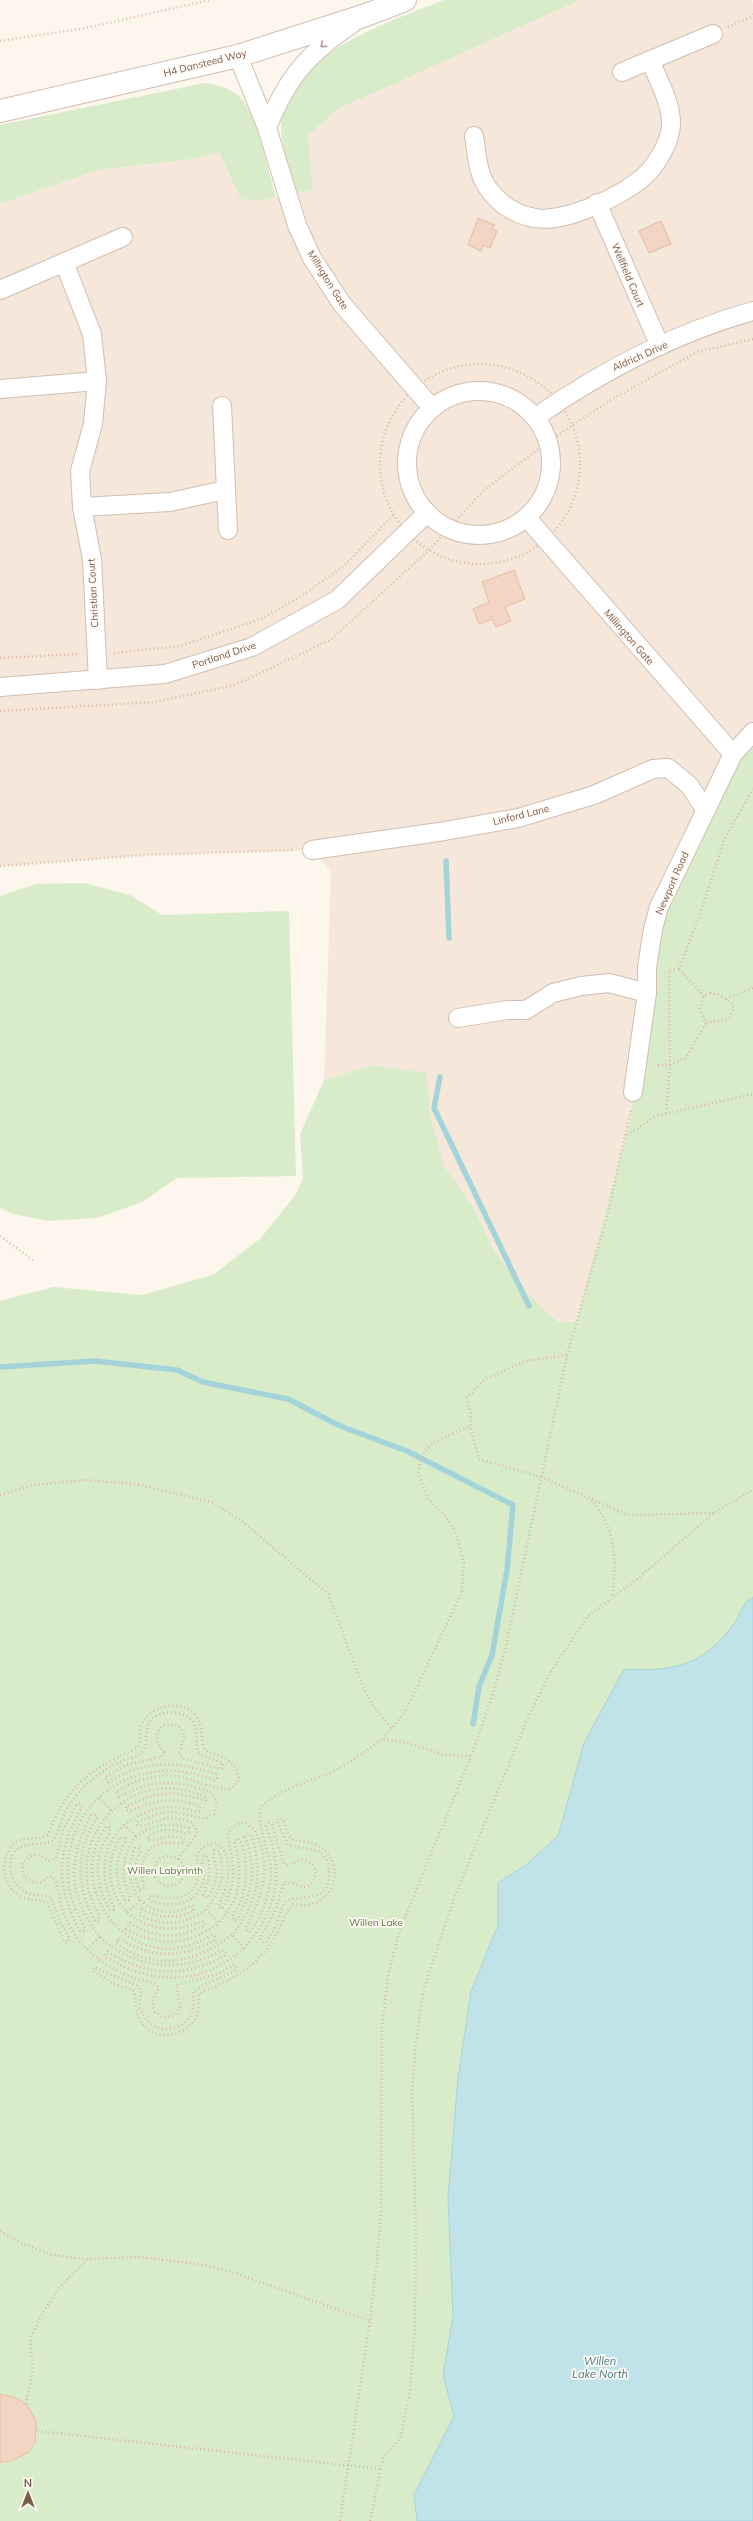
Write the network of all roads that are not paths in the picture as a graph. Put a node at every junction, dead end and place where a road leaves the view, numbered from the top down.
1 (405, 0) edge
2 (366, 15) junction
3 (713, 34) road end
4 (238, 56) junction
5 (650, 60) junction
6 (622, 72) dead end
7 (0, 111) edge
8 (267, 128) junction
9 (474, 136) dead end
10 (597, 203) junction
11 (123, 236) dead end
12 (64, 262) junction
13 (0, 290) edge
14 (753, 311) edge
15 (660, 346) junction
16 (97, 381) junction
17 (0, 389) edge
18 (222, 406) dead end
19 (432, 408) junction
20 (536, 417) junction
21 (225, 490) junction
22 (82, 507) junction
23 (427, 512) junction
24 (527, 518) junction
25 (228, 530) dead end
26 (98, 680) junction
27 (0, 687) edge
28 (753, 732) edge
29 (733, 754) junction
30 (705, 809) junction
31 (312, 850) road end
32 (647, 993) junction
33 (458, 1018) dead end
34 (633, 1092) road end

1 - 2 street, H4 Dansteed Way
2 - 4 street, H4 Dansteed Way
2 -> 8 street
3 - 5 street
4 - 7 street, H4 Dansteed Way
4 - 8 street, Millngton Gate
5 - 6 street
5 - 10 street
8 - 19 street, Millngton Gate
9 - 10 street
10 - 15 street, Wellfield Court
11 - 12 street
12 - 13 street
12 - 16 street, Christian Court
14 - 15 street, Aldrich Drive
15 - 20 street, Aldrich Drive
16 - 17 street
16 - 22 street, Christian Court
18 - 21 street
19 - 20 street
19 - 23 street
20 - 24 street
21 - 22 street
21 - 25 street
22 - 26 street, Christian Court
23 - 24 street
23 - 26 street, Portland Drive
24 - 29 street, Millington Gate
26 - 27 street, Portland Drive
28 - 29 street, Newport Road
29 - 30 street, Newport Road
30 - 31 street, Linford Lane
30 - 32 street, Newport Road
32 - 33 street
32 - 34 street, Newport Road

